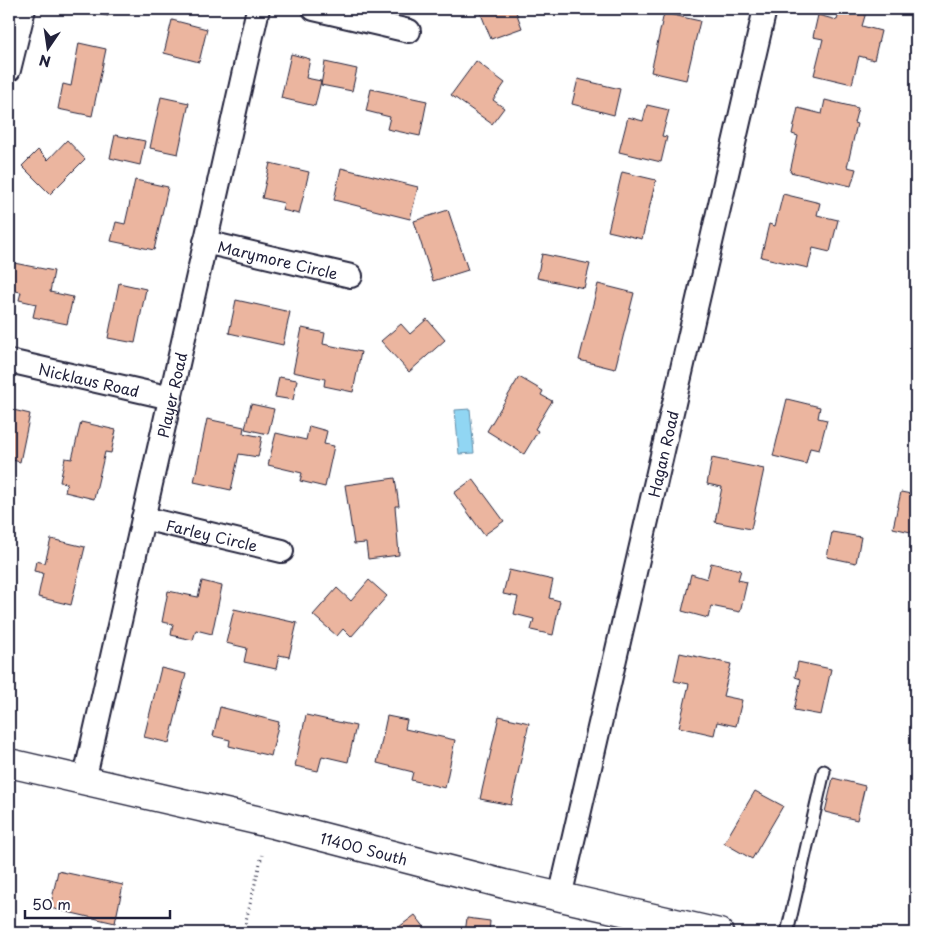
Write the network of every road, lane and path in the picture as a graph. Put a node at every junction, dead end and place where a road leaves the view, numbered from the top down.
1 (24, 9) edge
2 (258, 9) edge
3 (314, 9) edge
4 (765, 9) edge
5 (409, 31) dead end
6 (9, 70) edge
7 (205, 242) junction
8 (351, 276) dead end
9 (9, 361) edge
10 (171, 398) junction
11 (143, 518) junction
12 (282, 551) dead end
13 (9, 763) edge
14 (824, 771) dead end
15 (84, 781) junction
16 (262, 855) dead end
17 (560, 897) junction
18 (243, 933) edge
19 (719, 933) edge
20 (787, 933) edge

1 - 6 street
2 - 7 street, Player Road
3 - 5 street
4 - 17 street, Hagan Road
7 - 8 street, Marymore Circle
7 - 10 street, Player Road
9 - 10 street, Nicklaus Road
10 - 11 street, Player Road
11 - 12 street, Farley Circle
11 - 15 street, Player Road
13 - 15 main road, 11400 South
14 - 20 lane
15 - 17 main road, 11400 South
16 - 18 path
17 - 19 main road, 11400 South

